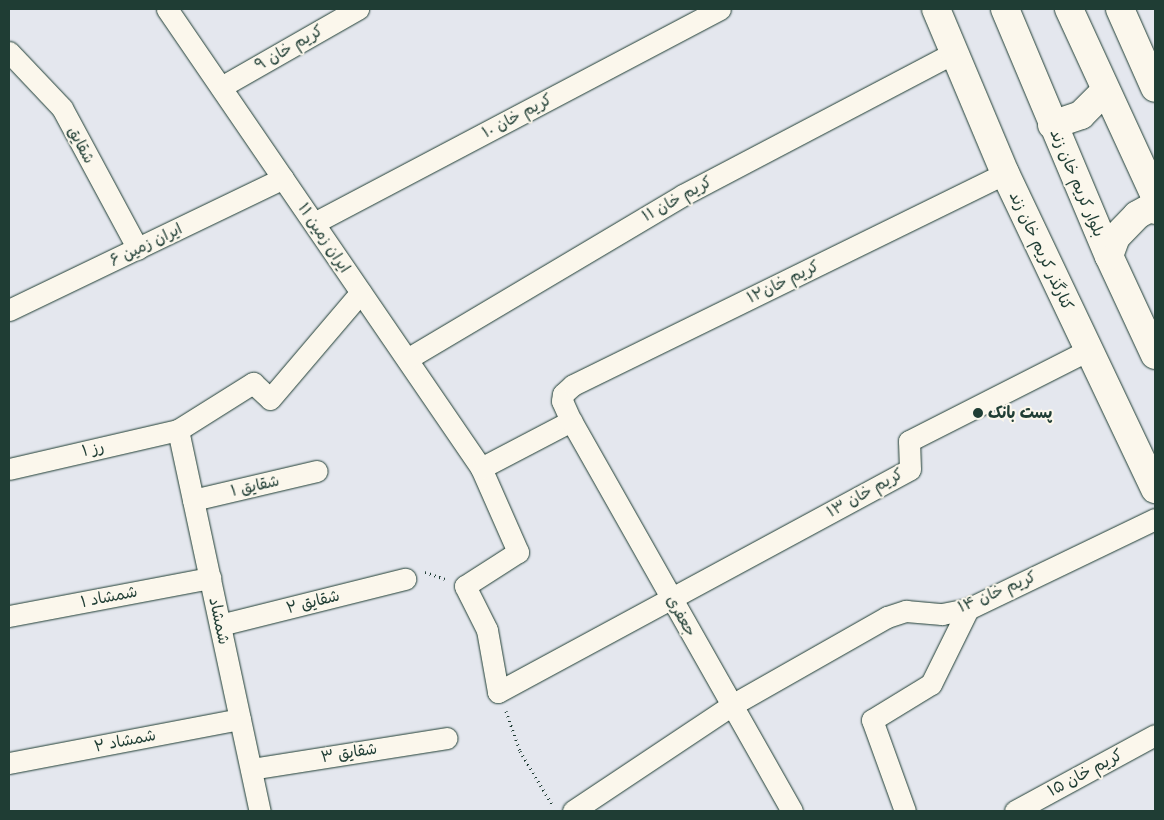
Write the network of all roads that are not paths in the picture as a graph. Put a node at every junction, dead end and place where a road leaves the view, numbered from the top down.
1 (167, 9) edge
2 (358, 9) edge
3 (720, 9) edge
4 (936, 9) edge
5 (1005, 9) edge
6 (1070, 9) edge
7 (1120, 9) edge
8 (9, 52) edge
9 (955, 52) junction
10 (221, 87) junction
11 (1155, 88) edge
12 (1105, 90) junction
13 (1052, 124) junction
14 (1004, 173) junction
15 (283, 178) junction
16 (1155, 196) edge
17 (1155, 210) edge
18 (314, 223) junction
19 (138, 249) junction
20 (1109, 256) junction
21 (361, 292) junction
22 (9, 310) edge
23 (1088, 350) junction
24 (1155, 355) edge
25 (407, 359) junction
26 (563, 394) joint
27 (571, 421) junction
28 (178, 430) junction
29 (481, 468) junction
30 (9, 469) edge
31 (317, 471) dead end
32 (1155, 490) edge
33 (194, 500) junction
34 (1155, 519) edge
35 (210, 578) junction
36 (405, 579) road end
37 (671, 598) junction
38 (968, 609) junction
39 (9, 616) edge
40 (220, 625) junction
41 (732, 705) junction
42 (240, 719) junction
43 (1155, 735) edge
44 (447, 738) dead end
45 (9, 763) edge
46 (251, 769) junction
47 (260, 811) edge
48 (573, 811) edge
49 (792, 811) edge
50 (905, 811) edge
51 (1015, 811) edge

1 - 10 street, ایران زمین ۱۱
2 - 10 street, کریم خان ۹
3 - 18 street, کریم خان ۱۰
4 - 9 main road, کنارگذر کریم خان زند
5 - 13 main road, بلوار کریم خان زند
6 - 12 main road
7 - 11 main road
8 - 19 street, شقایق
9 - 14 main road, کنارگذر کریم خان زند
9 - 25 street, کریم خان ۱۱
10 - 15 street, ایران زمین ۱۱
12 - 13 main road
12 - 16 main road
13 - 20 main road, بلوار کریم خان زند
14 - 23 main road, کنارگذر کریم خان زند
14 - 26 street, کریم خان۱۲
15 - 18 street, ایران زمین ۱۱
15 - 19 street, ایران زمین ۶
17 - 20 main road
18 - 21 street, ایران زمین ۱۱
19 - 22 street, ایران زمین ۶
20 - 24 main road, بلوار کریم خان زند
21 - 25 street, ایران زمین ۱۱
21 - 28 street, رز ۱
23 - 32 main road, کنارگذر کریم خان زند
23 - 37 street, کریم خان ۱۳
25 - 29 street, ایران زمین ۱۱
26 - 27 street, جعفری
27 - 29 street
27 - 37 street, جعفری
28 - 30 street, رز ۱
28 - 33 street, شمشاد
29 - 37 street, ایران زمین ۱۱
31 - 33 street, شقایق ۱
33 - 35 street, شمشاد
34 - 38 street, کریم خان ۱۴
35 - 39 street, شمشاد ۱
35 - 40 street, شمشاد
36 - 40 street, شقایق ۲
37 - 41 street, جعفری
38 - 41 street, کریم خان ۱۴
38 - 50 street
40 - 42 street, شمشاد
41 - 48 street, کریم خان ۱۴
41 - 49 street, جعفری
42 - 45 street, شمشاد ۲
42 - 46 street, شمشاد
43 - 51 street, کریم خان ۱۵
44 - 46 street, شقایق ۳
46 - 47 street, شمشاد

